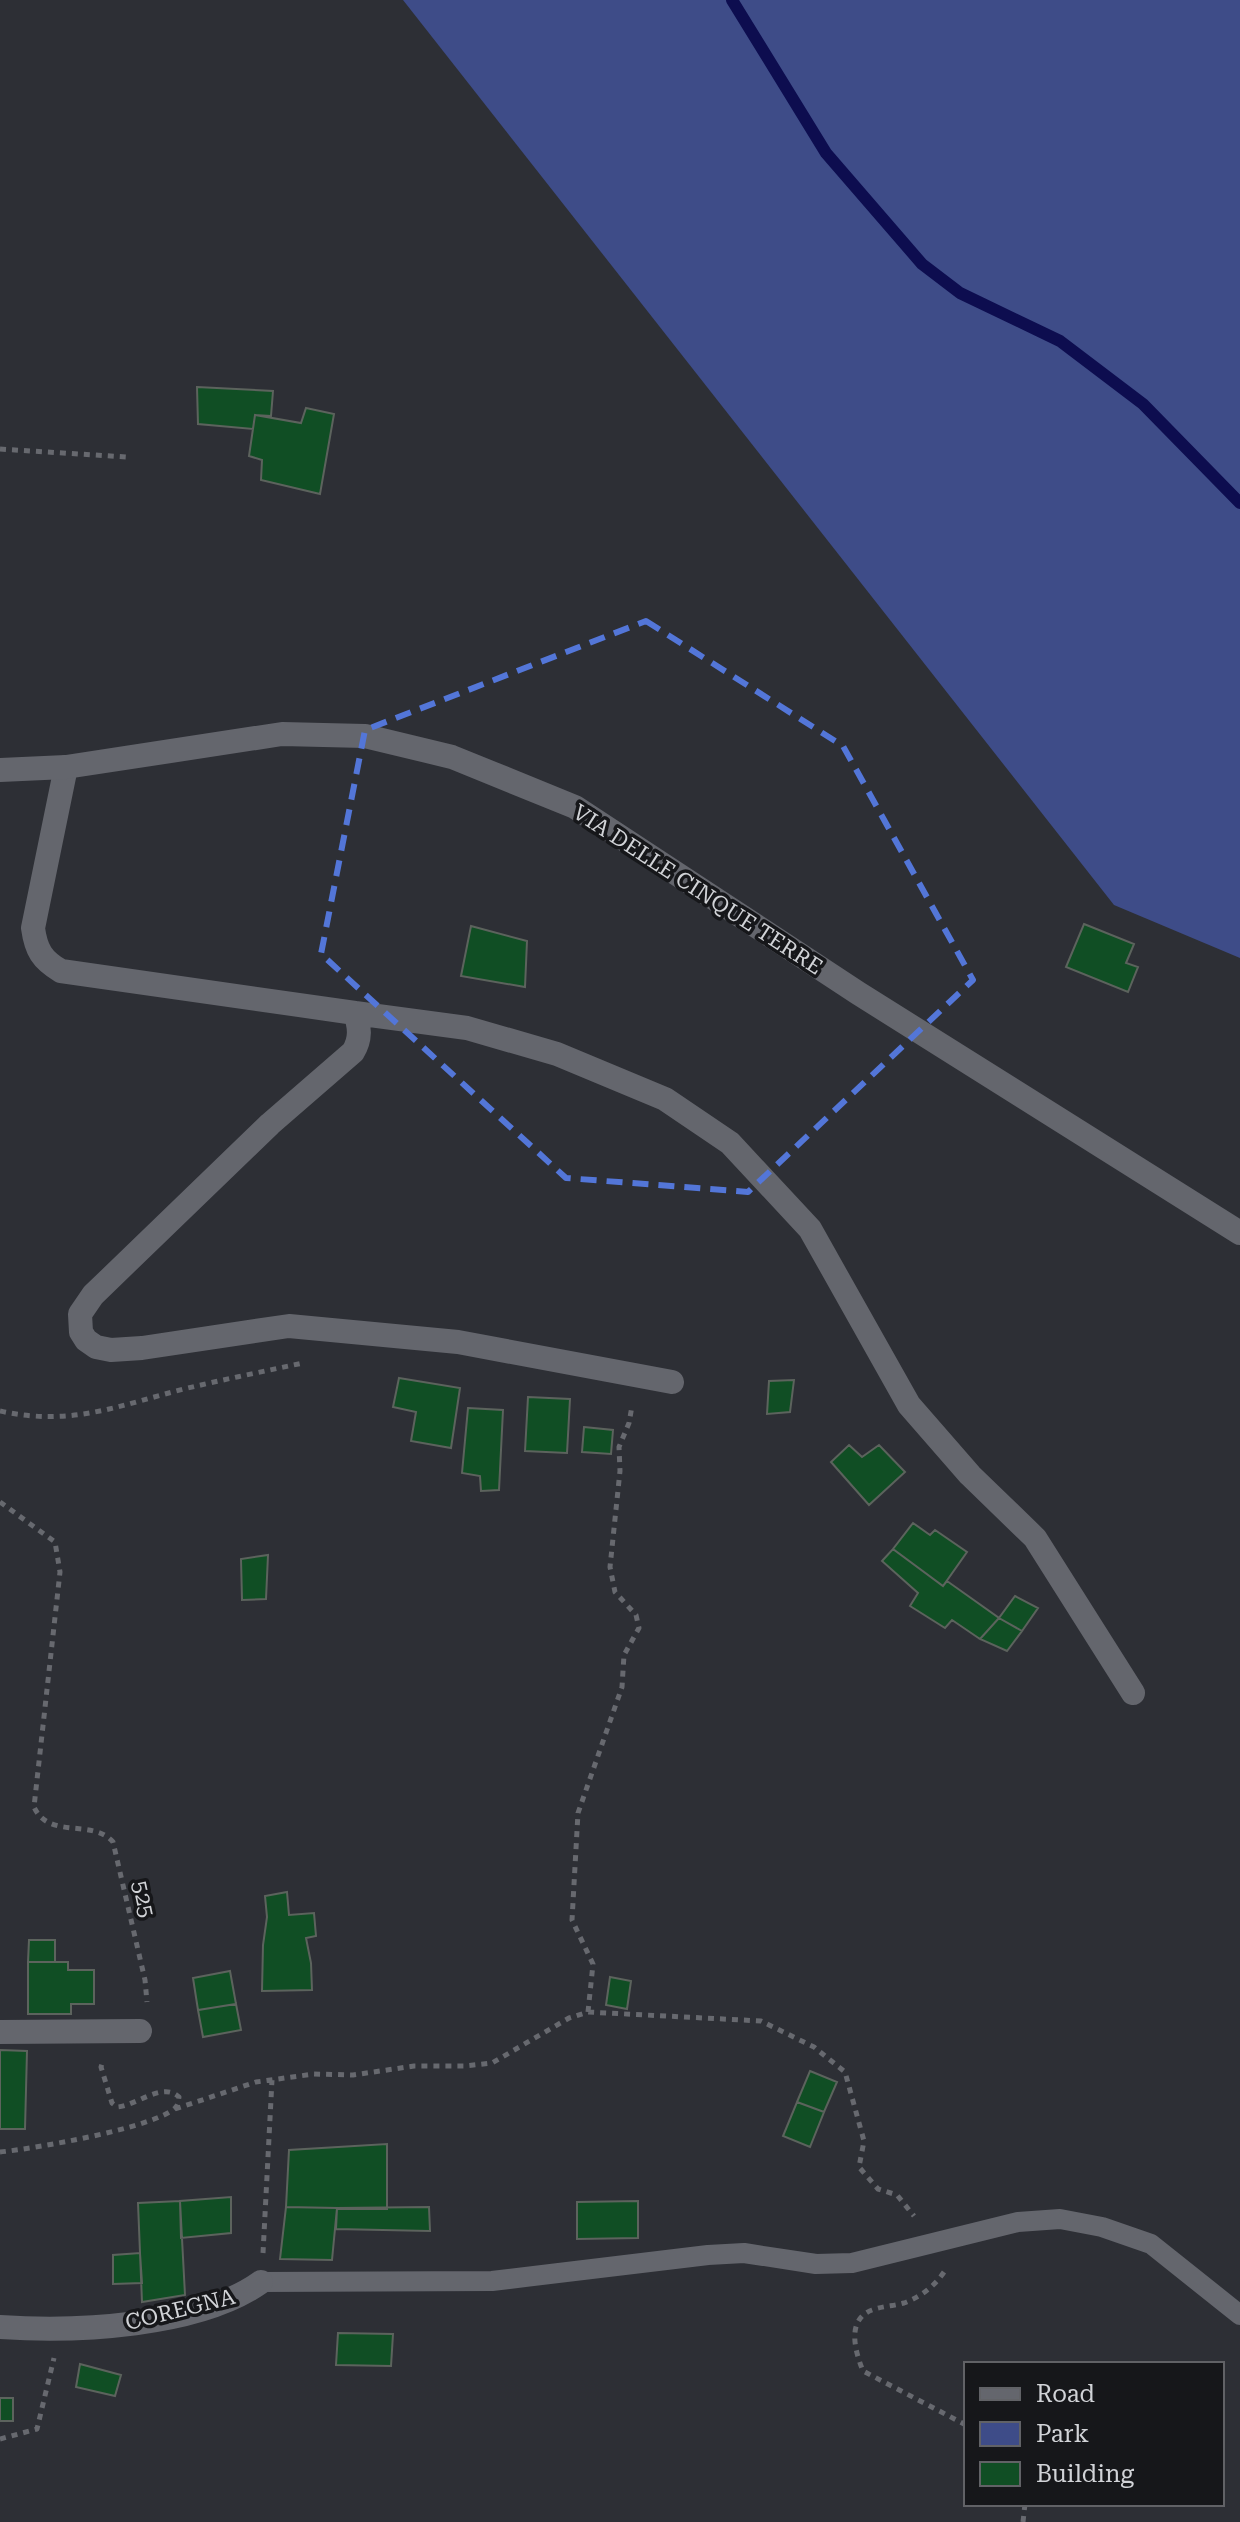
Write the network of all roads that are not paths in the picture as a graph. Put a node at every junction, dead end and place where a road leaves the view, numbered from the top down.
1 (66, 767) junction
2 (0, 770) edge
3 (355, 1013) junction
4 (1240, 1233) edge
5 (662, 1381) road end
6 (1133, 1693) dead end
7 (140, 2031) road end
8 (0, 2032) edge
9 (261, 2282) joint
10 (1240, 2315) edge
11 (0, 2327) edge

1 - 2 street, VIA DELLE CINQUE TERRE
1 - 3 street
1 - 4 street, VIA DELLE CINQUE TERRE
3 - 5 street
3 - 6 street
7 - 8 street
9 - 10 lane
9 - 11 street, COREGNA

